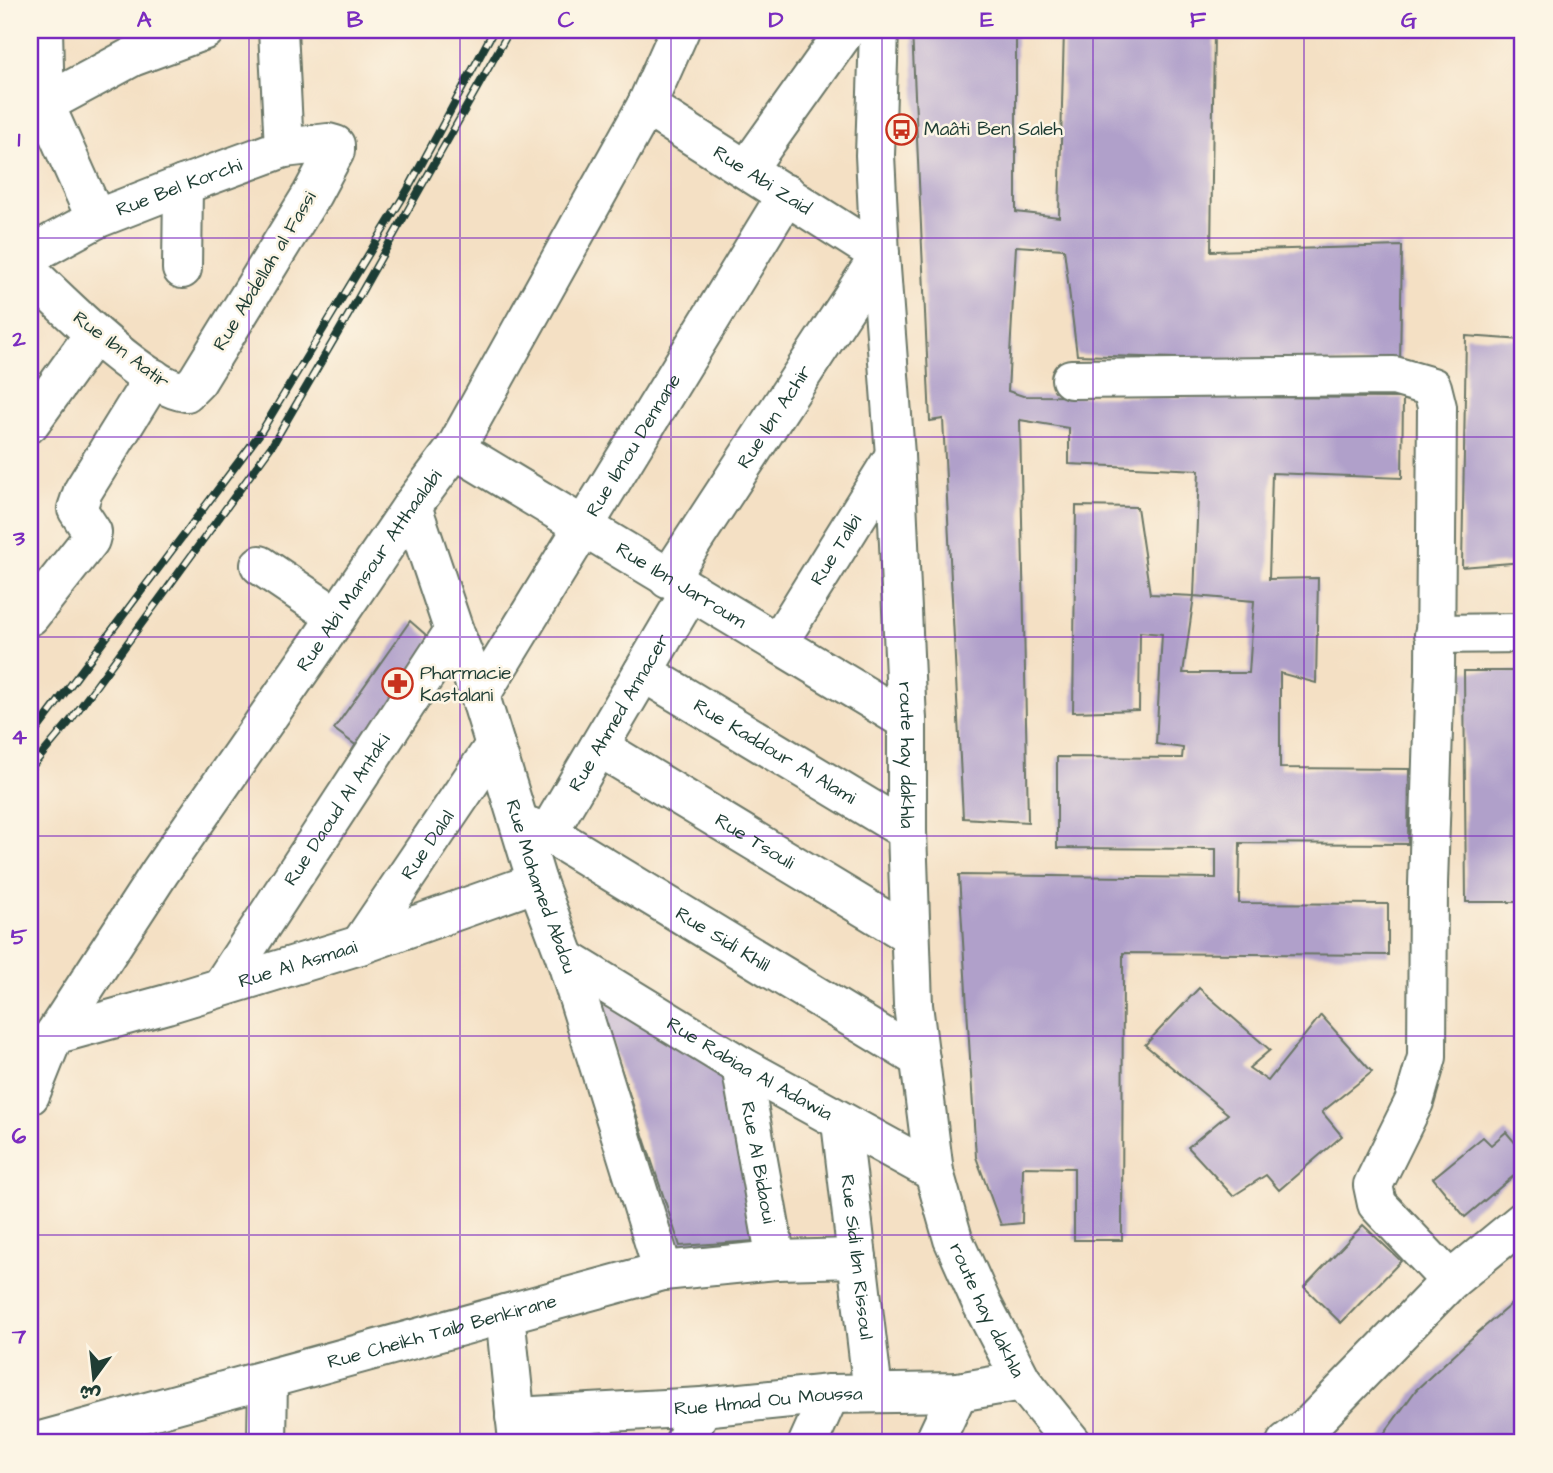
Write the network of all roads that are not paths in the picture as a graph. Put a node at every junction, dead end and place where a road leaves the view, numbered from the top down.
1 (43, 30) edge
2 (205, 30) edge
3 (278, 30) edge
4 (680, 30) edge
5 (846, 30) edge
6 (879, 30) edge
7 (646, 106) junction
8 (37, 109) edge
9 (335, 145) joint
10 (284, 148) junction
11 (747, 169) junction
12 (183, 185) junction
13 (787, 194) junction
14 (96, 219) junction
15 (30, 255) edge
16 (880, 255) junction
17 (182, 269) dead end
18 (30, 273) edge
19 (94, 334) junction
20 (1071, 379) dead end
21 (169, 385) junction
22 (30, 423) edge
23 (455, 449) junction
24 (895, 455) junction
25 (412, 506) junction
26 (583, 528) junction
27 (260, 565) dead end
28 (679, 586) junction
29 (30, 616) edge
30 (337, 617) junction
31 (454, 631) junction
32 (1523, 633) edge
33 (1434, 634) junction
34 (778, 643) junction
35 (643, 672) junction
36 (480, 695) junction
37 (907, 721) junction
38 (495, 745) junction
39 (599, 747) junction
40 (535, 829) junction
41 (907, 831) junction
42 (537, 882) junction
43 (910, 935) junction
44 (360, 945) junction
45 (566, 960) junction
46 (221, 987) junction
47 (54, 1035) junction
48 (920, 1059) junction
49 (741, 1066) junction
50 (30, 1094) edge
51 (841, 1122) junction
52 (934, 1172) junction
53 (1523, 1221) edge
54 (857, 1258) junction
55 (776, 1260) junction
56 (663, 1270) junction
57 (1450, 1281) junction
58 (505, 1314) junction
59 (268, 1379) junction
60 (1022, 1381) junction
61 (958, 1392) junction
62 (873, 1393) junction
63 (830, 1394) junction
64 (702, 1407) junction
65 (517, 1430) edge
66 (1298, 1437) edge
67 (33, 1443) edge
68 (267, 1443) edge
69 (684, 1443) edge
70 (807, 1443) edge
71 (934, 1443) edge
72 (1072, 1443) edge

1 - 8 street
2 - 8 street
3 - 10 street
4 - 7 street, Rue Abi Mansour Atthaalabi
5 - 11 street
6 - 16 street, route hay dakhla
7 - 11 street, Rue Abi Zaid
7 - 23 street, Rue Abi Mansour Atthaalabi
8 - 14 street
9 - 10 street, Rue Bel Korchi
9 - 21 street, Rue Abdellah al Fassi
10 - 12 street, Rue Bel Korchi
11 - 13 street, Rue Abi Zaid
12 - 14 street, Rue Bel Korchi
12 - 17 street
13 - 16 street, Rue Abi Zaid
13 - 26 street, Rue Ibnou Dennane
14 - 15 street, Rue Bel Korchi
16 - 24 street, route hay dakhla
16 - 28 street, Rue Ibn Achir
18 - 19 street, Rue Ibn Aatir
19 - 21 street, Rue Ibn Aatir
19 - 22 street
20 - 33 street
21 - 29 street, Rue Abdellah al Fassi
23 - 25 street, Rue Abi Mansour Atthaalabi
23 - 26 street, Rue Ibn Jarroum
24 - 34 street, Rue Talbi
24 - 37 street, route hay dakhla
25 - 30 street, Rue Abi Mansour Atthaalabi
25 - 31 street, Rue Mohamed Abdou
26 - 28 street, Rue Ibn Jarroum
26 - 36 street, Rue Ibnou Dennane
27 - 30 street
28 - 34 street, Rue Ibn Jarroum
28 - 35 street, Rue Ahmed Annacer
30 - 47 street, Rue Abi Mansour Atthaalabi
31 - 36 street, Rue Mohamed Abdou
31 - 46 street, Rue Daoud Al Antaki
32 - 33 street
33 - 57 street
34 - 37 street, Rue Ibn Jarroum
35 - 39 street, Rue Ahmed Annacer
35 - 41 street, Rue Kaddour Al Alami
36 - 38 street, Rue Mohamed Abdou
37 - 41 street, route hay dakhla
38 - 40 street, Rue Mohamed Abdou
38 - 44 street, Rue Dalal
39 - 40 street, Rue Ahmed Annacer
39 - 43 street, Rue Tsouli
40 - 42 street, Rue Mohamed Abdou
40 - 48 street, Rue Sidi Khlil
41 - 43 street, route hay dakhla
42 - 44 street, Rue Al Asmaai
42 - 45 street, Rue Mohamed Abdou
43 - 48 street, route hay dakhla
44 - 46 street, Rue Al Asmaai
45 - 49 street, Rue Rabiaa Al Adawia
45 - 56 street, Rue Mohamed Abdou
46 - 47 street, Rue Al Asmaai
47 - 50 street, Rue Abi Mansour Atthaalabi
48 - 52 street, route hay dakhla
49 - 51 street, Rue Rabiaa Al Adawia
49 - 55 street, Rue Al Bidaoui
51 - 52 street, Rue Rabiaa Al Adawia
51 - 54 street, Rue Sidi Ibn Rissoul
52 - 60 street, route hay dakhla
53 - 57 street
54 - 55 street, Rue Cheikh Taib Benkirane
54 - 62 street, Rue Sidi Ibn Rissoul
55 - 56 street, Rue Cheikh Taib Benkirane
56 - 58 street, Rue Cheikh Taib Benkirane
57 - 66 street
58 - 59 street, Rue Cheikh Taib Benkirane
58 - 65 street
59 - 67 street, Rue Cheikh Taib Benkirane
59 - 68 street
60 - 61 street, Rue Hmad Ou Moussa
60 - 72 street, route hay dakhla
61 - 62 street, Rue Hmad Ou Moussa
61 - 71 street
62 - 63 street, Rue Hmad Ou Moussa
63 - 64 street, Rue Hmad Ou Moussa
63 - 70 street
64 - 65 street, Rue Hmad Ou Moussa
64 - 69 street

